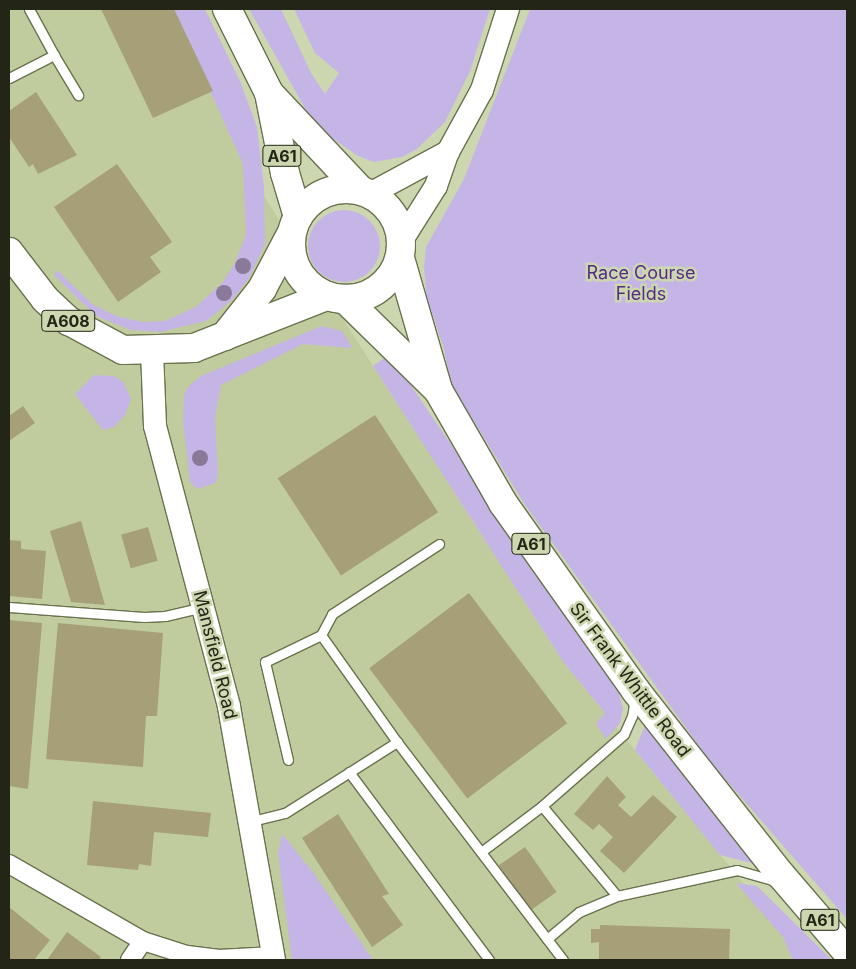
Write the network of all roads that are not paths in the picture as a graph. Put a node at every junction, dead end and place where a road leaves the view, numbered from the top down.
1 (30, 9) edge
2 (227, 9) edge
3 (508, 9) edge
4 (54, 55) junction
5 (9, 78) edge
6 (269, 93) junction
7 (78, 95) dead end
8 (448, 152) junction
9 (365, 192) junction
10 (295, 225) junction
11 (401, 249) junction
12 (9, 252) edge
13 (336, 298) junction
14 (224, 336) junction
15 (152, 351) junction
16 (438, 390) junction
17 (439, 544) dead end
18 (9, 606) edge
19 (203, 606) junction
20 (321, 635) junction
21 (636, 691) junction
22 (397, 742) junction
23 (288, 760) dead end
24 (349, 772) junction
25 (542, 806) junction
26 (252, 821) junction
27 (481, 852) junction
28 (9, 864) edge
29 (794, 889) junction
30 (617, 896) junction
31 (547, 939) junction
32 (143, 941) junction
33 (847, 952) edge
34 (274, 958) edge
35 (130, 960) edge
36 (489, 960) edge
37 (563, 960) edge

1 - 4 lane
2 - 6 main road, A61
3 - 8 street
4 - 5 lane
4 - 7 lane
6 - 9 main road, A61
6 - 10 main road, A61
8 - 9 street
8 - 11 street
9 - 10 main road
9 - 11 main road
10 - 13 main road
10 - 14 main road, A608
11 - 13 main road
11 - 16 main road, Sir Frank Whittle Road / A61
12 - 15 main road, A608
13 - 14 main road, A608
13 - 16 main road, Sir Frank Whittle Road / A61
14 - 15 main road, A608
15 - 19 street, Mansfield Road
16 - 21 main road, Sir Frank Whittle Road / A61
17 - 20 lane
18 - 19 lane
19 - 26 street, Mansfield Road
20 - 22 lane
20 - 23 lane
21 - 25 lane
21 - 29 main road, Sir Frank Whittle Road / A61
22 - 24 lane
22 - 27 lane
24 - 26 lane
24 - 36 lane
25 - 27 lane
25 - 30 lane
26 - 34 street, Mansfield Road
27 - 31 lane
28 - 32 street
29 - 30 lane
29 - 33 main road, Sir Frank Whittle Road / A61
30 - 31 lane
31 - 37 lane
32 - 34 street
32 - 35 street

